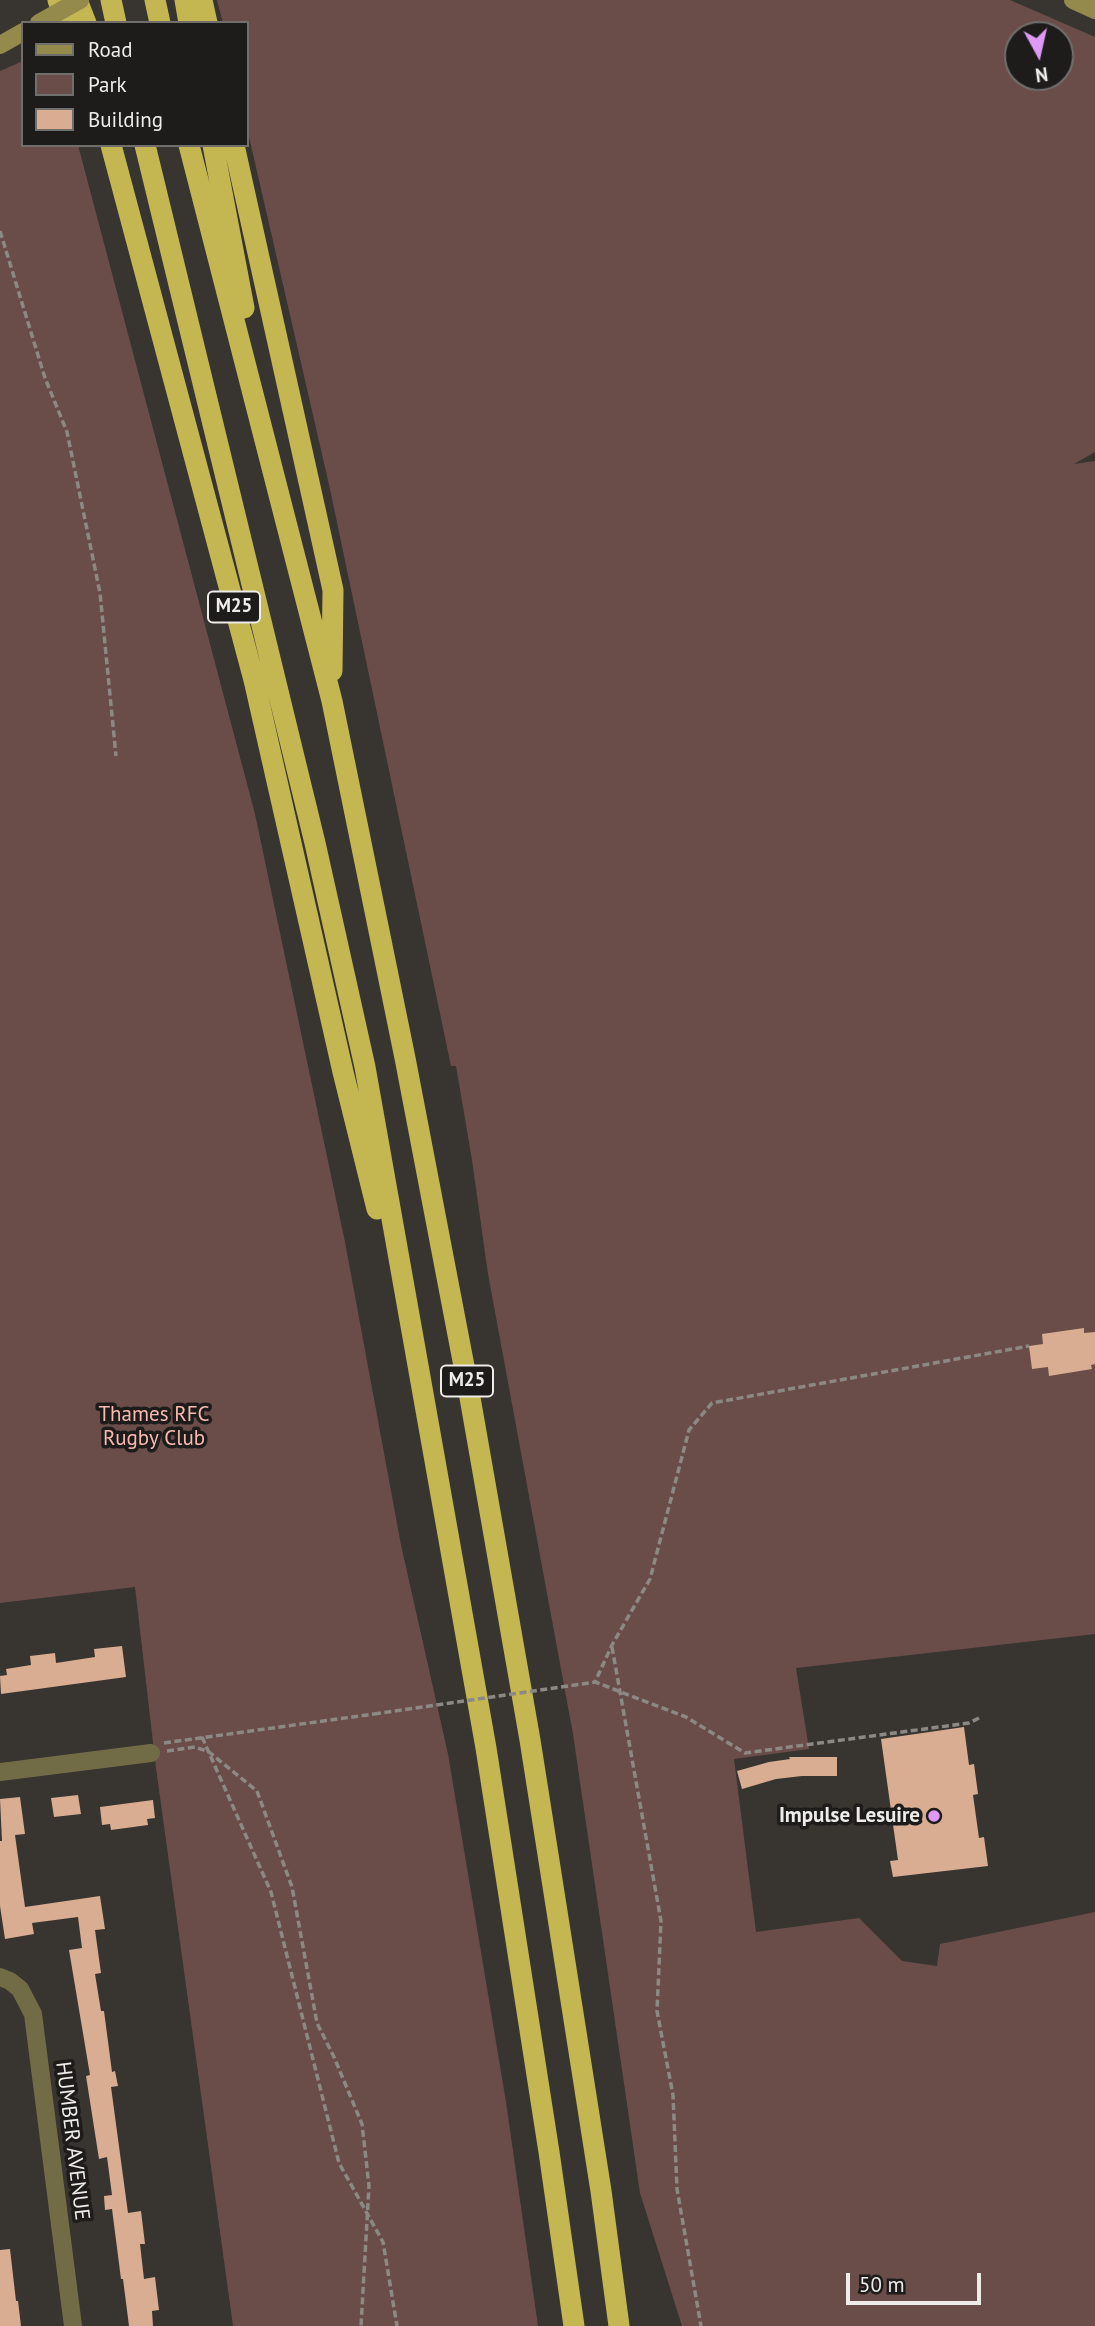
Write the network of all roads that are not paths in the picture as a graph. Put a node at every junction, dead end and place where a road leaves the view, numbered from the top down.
1 (58, 0) edge
2 (78, 0) edge
3 (111, 0) edge
4 (155, 0) edge
5 (185, 0) edge
6 (202, 0) edge
7 (1073, 0) edge
8 (1095, 10) edge
9 (42, 21) edge
10 (65, 21) edge
11 (85, 21) edge
12 (116, 21) edge
13 (160, 21) edge
14 (189, 21) edge
15 (207, 21) edge
16 (112, 147) edge
17 (133, 147) edge
18 (145, 147) edge
19 (190, 147) edge
20 (214, 147) edge
21 (234, 147) edge
22 (169, 243) junction
23 (267, 445) junction
24 (332, 701) junction
25 (424, 1401) junction
26 (155, 1749) road end
27 (0, 1772) edge
28 (0, 1977) edge
29 (73, 2326) edge
30 (574, 2326) edge
31 (619, 2326) edge

1 - 10 highway
2 - 9 main road, bridge
2 - 11 highway
3 - 12 highway
4 - 13 highway
5 - 14 highway
6 - 15 highway
7 - 8 main road
16 - 25 highway, M25
17 - 22 highway, M25
18 - 22 highway, M25
19 - 23 highway, M25
20 - 23 highway, M25
21 - 24 highway, M25
22 - 25 highway, M25
23 - 24 highway, M25
24 - 31 highway, M25
25 - 30 highway, M25
26 - 27 street
28 - 29 street, HUMBER AVENUE

